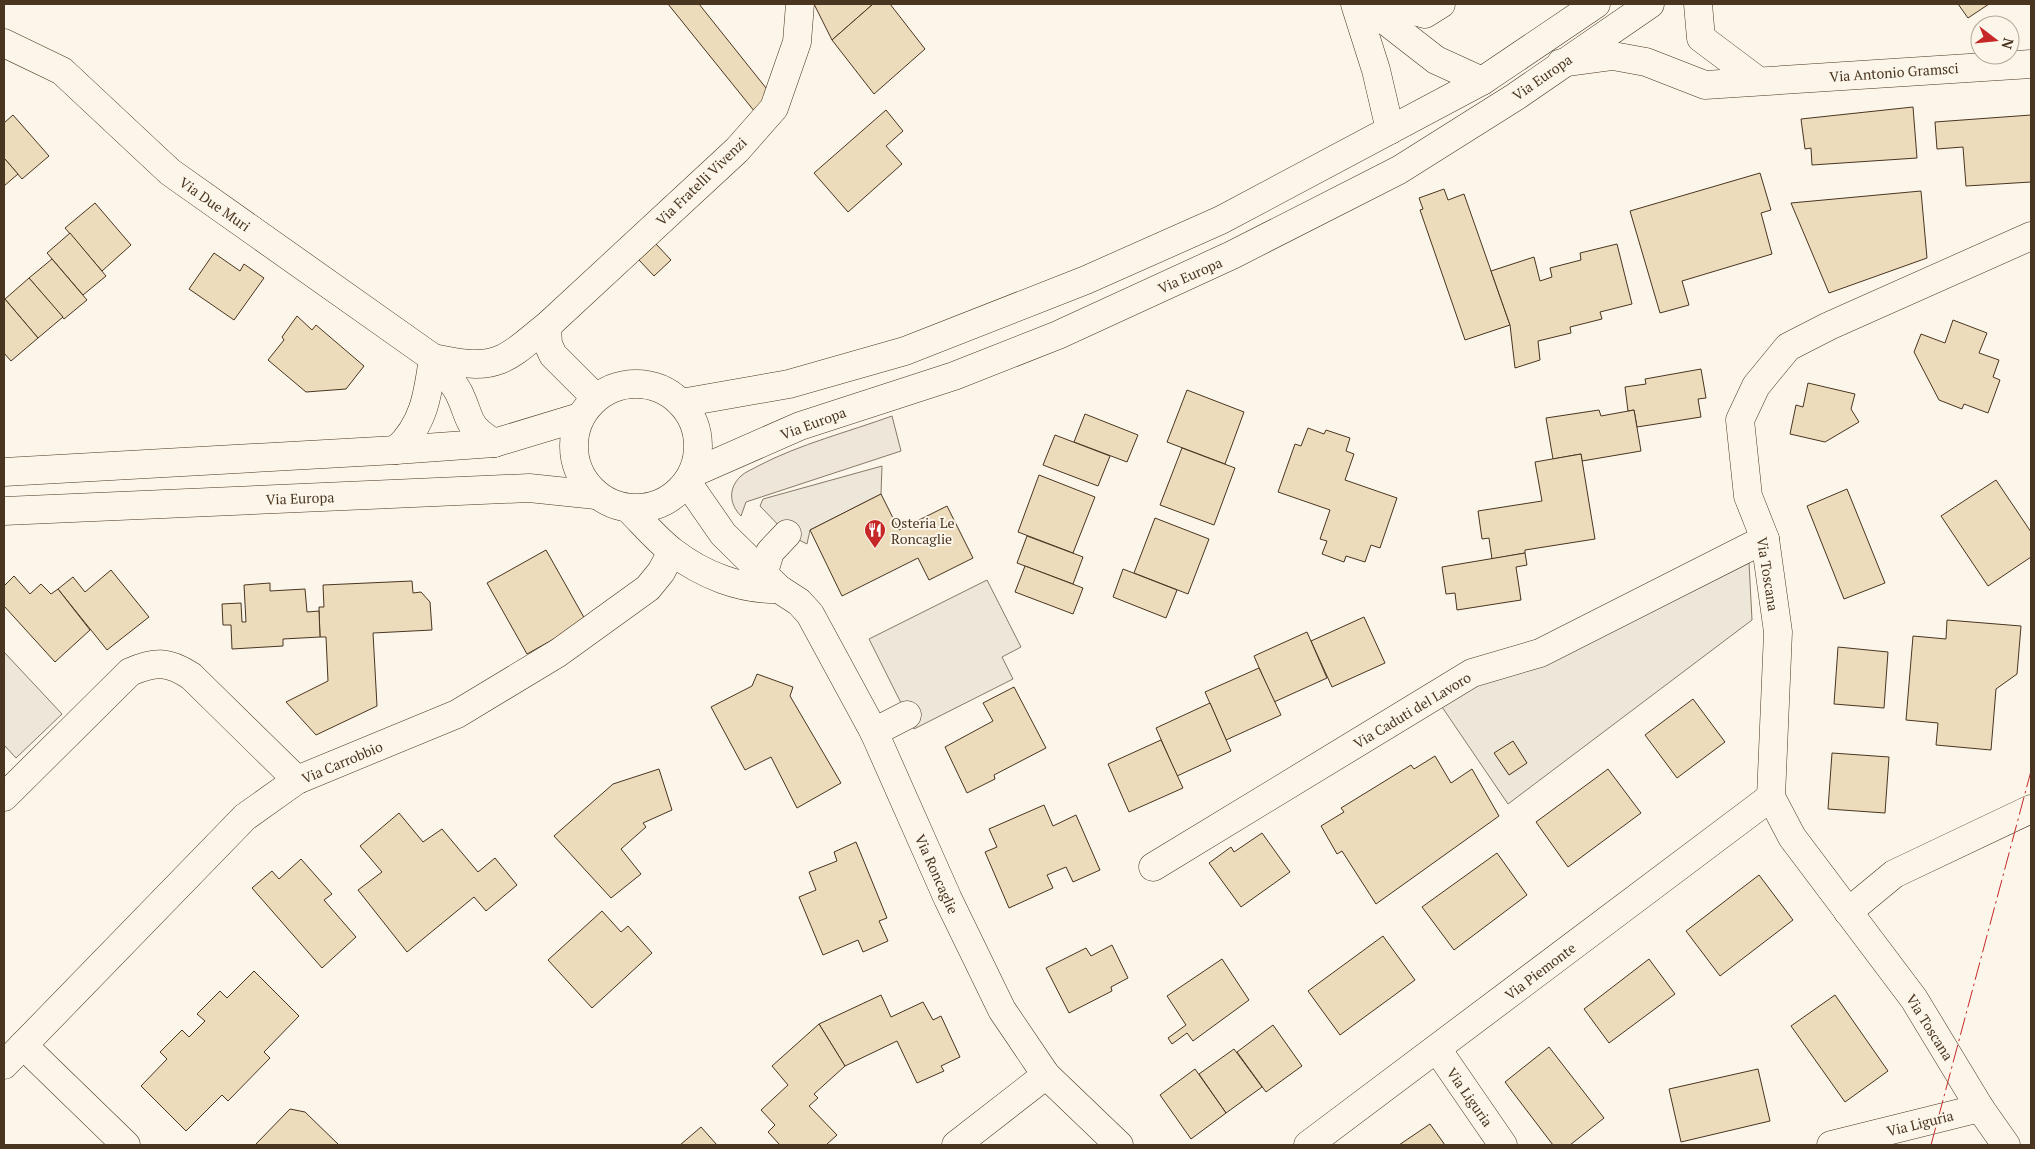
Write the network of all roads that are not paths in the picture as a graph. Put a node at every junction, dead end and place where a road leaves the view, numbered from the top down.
1 (800, 4) edge
2 (1355, 4) edge
3 (1364, 4) edge
4 (1388, 4) edge
5 (1441, 4) edge
6 (1596, 4) edge
7 (1650, 4) edge
8 (1698, 4) edge
9 (15, 49) edge
10 (1561, 63) junction
11 (2031, 64) edge
12 (4, 69) edge
13 (1757, 80) junction
14 (1482, 81) junction
15 (1390, 130) junction
16 (2031, 236) edge
17 (547, 326) junction
18 (553, 355) junction
19 (433, 358) junction
20 (499, 360) junction
21 (682, 403) junction
22 (588, 408) junction
23 (494, 443) junction
24 (396, 450) junction
25 (4, 472) edge
26 (690, 477) junction
27 (596, 494) junction
28 (629, 508) junction
29 (4, 511) edge
30 (787, 534) dead end
31 (1765, 539) junction
32 (672, 552) junction
33 (771, 580) junction
34 (907, 715) dead end
35 (874, 732) junction
36 (297, 780) junction
37 (4, 797) edge
38 (1771, 797) junction
39 (2031, 808) edge
40 (1152, 867) dead end
41 (1848, 912) junction
42 (23, 1045) junction
43 (1437, 1049) junction
44 (4, 1065) edge
45 (1046, 1075) junction
46 (1980, 1108) junction
47 (126, 1145) edge
48 (956, 1145) edge
49 (1119, 1145) edge
50 (1308, 1145) edge
51 (1503, 1145) edge
52 (1831, 1145) edge
53 (2006, 1145) edge

1 - 17 street, Via Fratelli Vivenzi
2 - 15 street
3 - 14 street
4 - 5 street
6 - 14 street
7 - 10 street, Via Europa
8 - 13 street
9 - 12 street
9 - 19 street, Via Due Muri
10 - 13 street, Via Antonio Gramsci
10 - 26 street, Via Europa
11 - 13 street, Via Antonio Gramsci
14 - 15 street
15 - 21 street
16 - 31 street, Via Toscana
17 - 18 street
17 - 20 street, Via Fratelli Vivenzi
18 - 20 street
18 - 22 street
19 - 20 street
19 - 23 street, Via Due Muri
19 - 24 street
21 - 22 street
21 - 26 street
22 - 23 street
22 - 27 street, Via Europa
23 - 24 street
24 - 25 street
26 - 28 street, Via Europa
26 - 33 street, Via Roncaglie
27 - 28 street, Via Europa
27 - 29 street, Via Europa
28 - 32 street
30 - 33 street
31 - 38 street, Via Toscana
31 - 40 street, Via Caduti del Lavoro
32 - 33 street
32 - 36 street, Via Carrobbio
33 - 35 street, Via Roncaglie
34 - 35 street
35 - 45 street, Via Roncaglie
36 - 37 street
36 - 42 street, Via Carrobbio
38 - 41 street, Via Toscana
38 - 43 street, Via Piemonte
39 - 41 street
41 - 46 street, Via Toscana
42 - 44 street, Via Carrobbio
42 - 47 street
43 - 50 street, Via Piemonte
43 - 51 street, Via Liguria
45 - 48 street
45 - 49 street, Via Roncaglie
46 - 52 street, Via Liguria
46 - 53 street, Via Toscana

